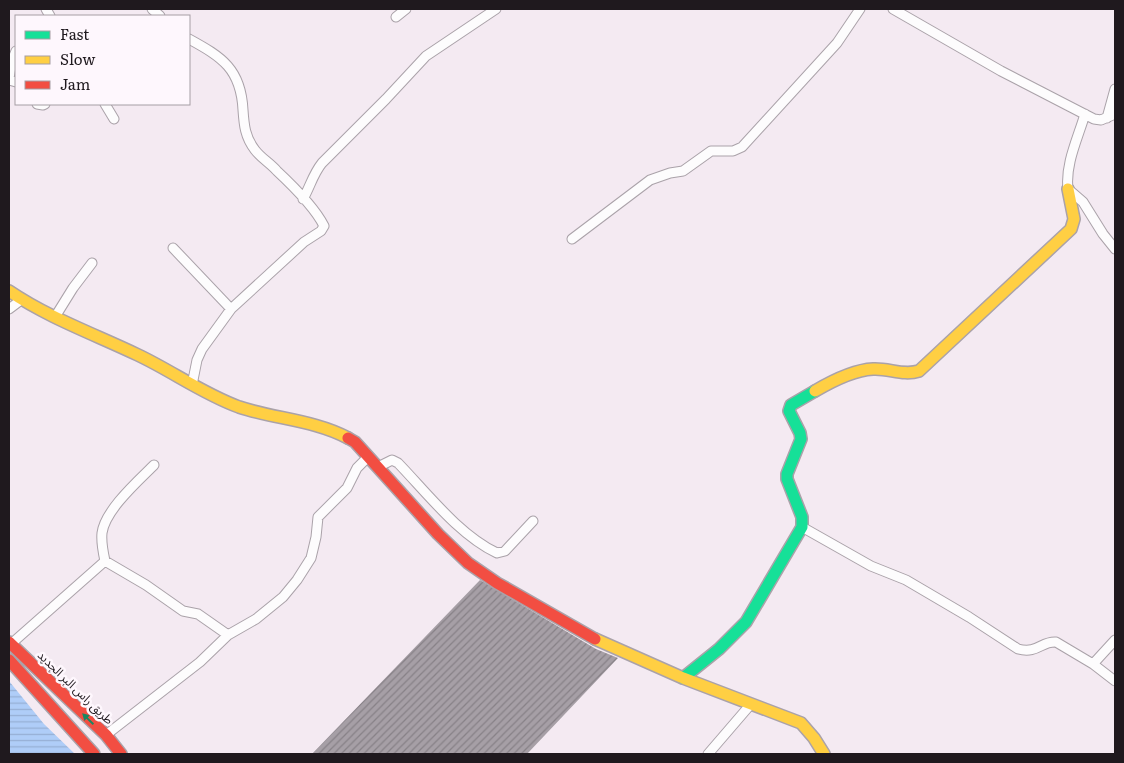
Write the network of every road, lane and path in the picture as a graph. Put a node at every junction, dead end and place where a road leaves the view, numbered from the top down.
1 (406, 9) edge
2 (496, 9) edge
3 (860, 9) edge
4 (893, 9) edge
5 (396, 16) dead end
6 (190, 40) edge
7 (15, 54) edge
8 (9, 79) edge
9 (1115, 89) edge
10 (106, 105) edge
11 (1085, 114) junction
12 (1111, 116) edge
13 (114, 119) dead end
14 (1068, 189) junction
15 (303, 199) junction
16 (572, 238) dead end
17 (173, 248) dead end
18 (1115, 249) edge
19 (92, 263) dead end
20 (9, 291) edge
21 (21, 300) junction
22 (9, 309) edge
23 (231, 309) junction
24 (56, 317) junction
25 (192, 385) junction
26 (368, 457) junction
27 (154, 465) dead end
28 (378, 467) junction
29 (533, 521) dead end
30 (802, 527) junction
31 (105, 561) junction
32 (228, 635) junction
33 (1115, 640) edge
34 (10, 643) edge
35 (9, 660) edge
36 (1093, 664) junction
37 (683, 678) junction
38 (1115, 681) edge
39 (751, 704) junction
40 (106, 735) junction
41 (92, 751) edge
42 (121, 754) edge
43 (708, 754) edge
44 (824, 754) edge

1 - 5 street
2 - 15 street
3 - 16 street
4 - 11 street
6 - 15 street
7 - 8 street
9 - 12 street
10 - 13 street
11 - 12 street
11 - 14 street
14 - 18 street
14 - 30 street
15 - 23 street
17 - 23 street
19 - 24 street
20 - 21 street
21 - 22 street
21 - 24 street
23 - 25 street
24 - 25 street
25 - 26 street
26 - 28 street
26 - 32 street
27 - 31 street
28 - 29 street
28 - 37 street
30 - 36 street
30 - 37 street
31 - 32 street
31 - 34 street
32 - 40 street
33 - 36 street
40 -> 34 street, طريق راس البر الجديد
35 - 41 street
36 - 38 street
37 - 39 street
39 - 43 street
39 - 44 street
40 - 41 street
40 - 42 street, طريق راس البر الجديد

